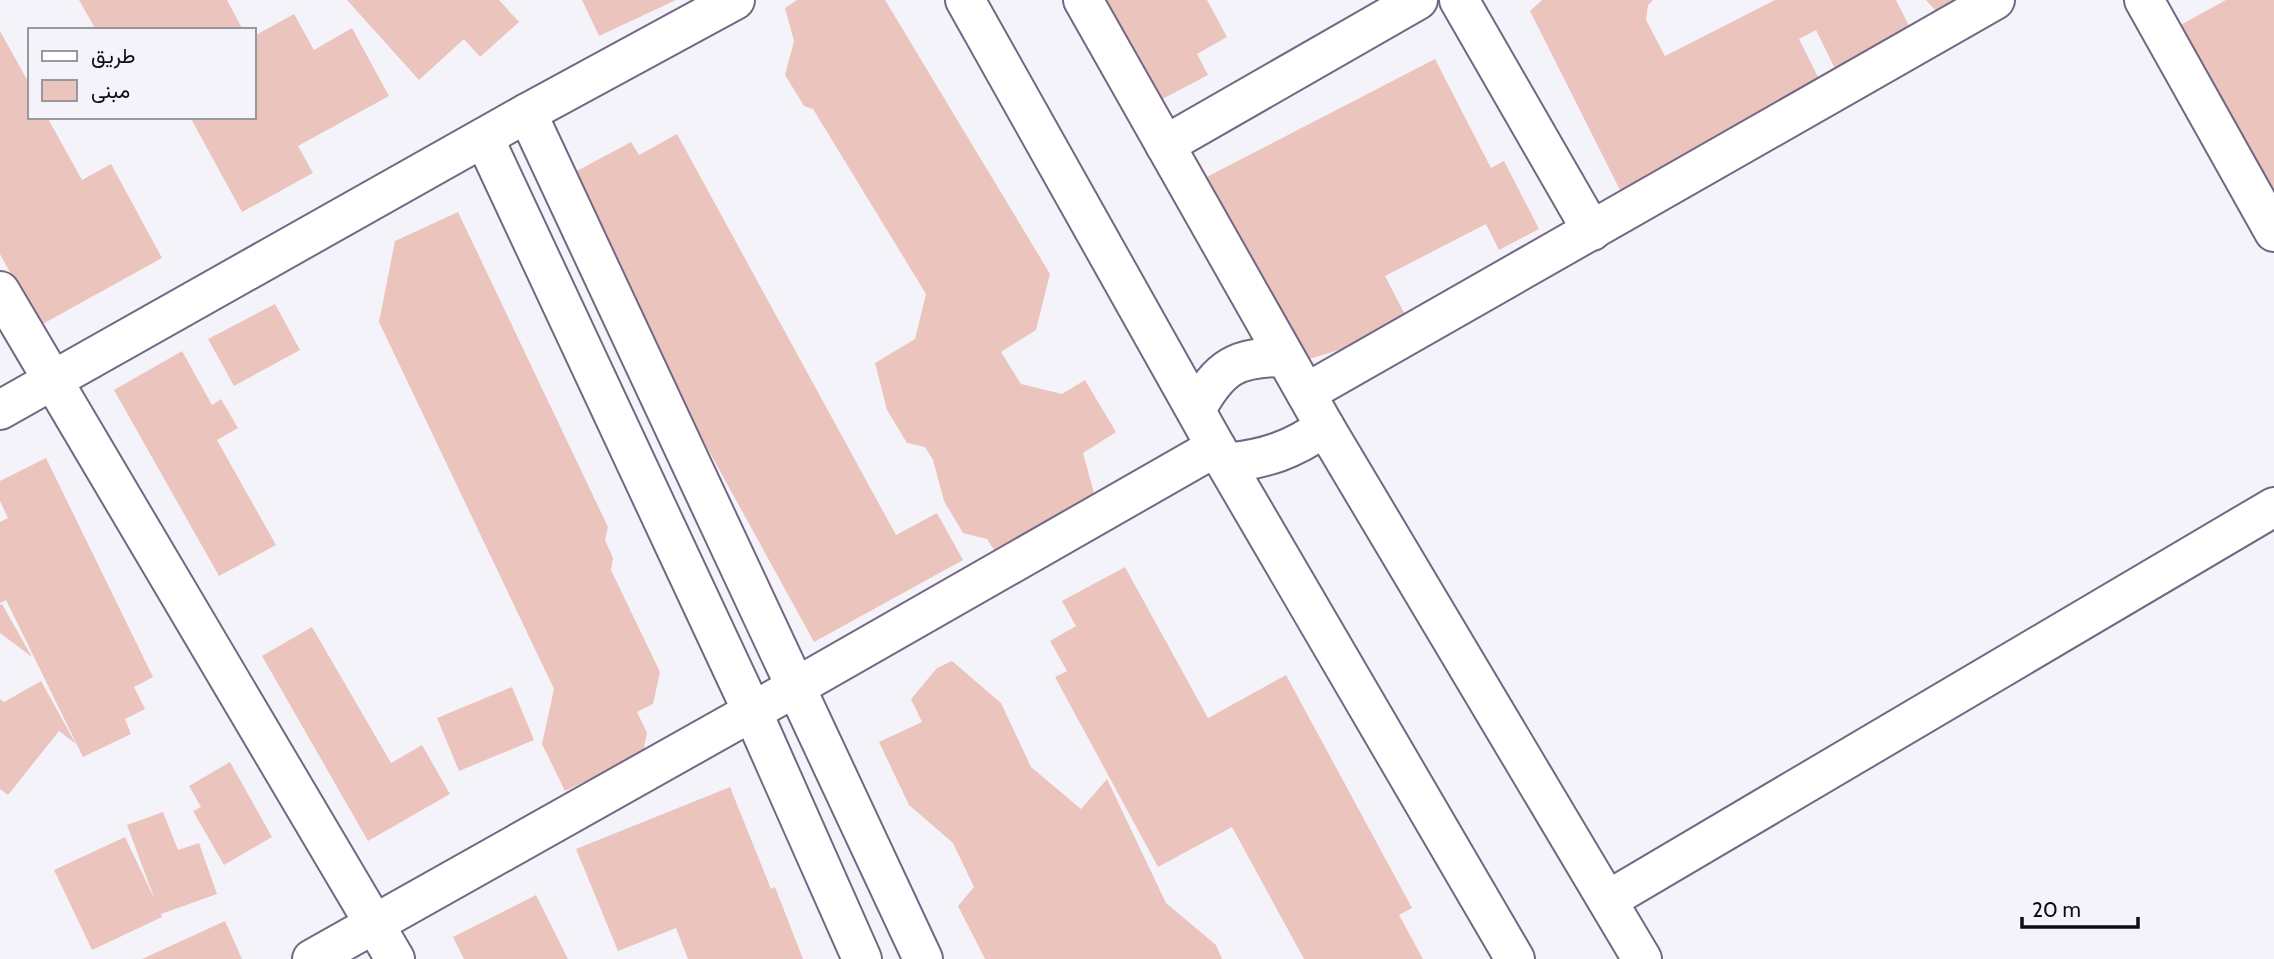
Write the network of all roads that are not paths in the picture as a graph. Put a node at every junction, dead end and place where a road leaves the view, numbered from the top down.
1 (735, 0) edge
2 (965, 0) edge
3 (1083, 0) edge
4 (1418, 0) edge
5 (1460, 0) edge
6 (1995, 0) edge
7 (2144, 0) edge
8 (527, 113) junction
9 (484, 138) junction
10 (1166, 145) junction
11 (1592, 231) junction
12 (2274, 232) edge
13 (0, 291) edge
14 (1285, 357) junction
15 (52, 380) junction
16 (1306, 393) junction
17 (0, 410) edge
18 (1196, 410) junction
19 (1325, 427) junction
20 (1221, 455) junction
21 (2274, 507) edge
22 (796, 687) junction
23 (752, 711) junction
24 (1608, 900) junction
25 (373, 924) junction
26 (312, 959) edge
27 (395, 959) edge
28 (862, 959) edge
29 (923, 959) edge
30 (1515, 959) edge
31 (1642, 959) edge

1 - 8 street
2 - 18 street
3 - 10 street
4 - 10 street
5 - 11 street
6 - 11 street
7 - 12 street
8 - 9 street
8 - 22 street
9 - 15 street
9 - 23 street
10 - 14 street
11 - 16 street
13 - 15 street
14 - 16 street
14 - 18 street
15 - 17 street
15 - 25 street
16 - 19 street
18 - 20 street
19 - 20 street
19 - 24 street
20 - 22 street
20 - 30 street
21 - 24 street
22 - 23 street
22 - 29 street
23 - 25 street
23 - 28 street
24 - 31 street
25 - 26 street
25 - 27 street

